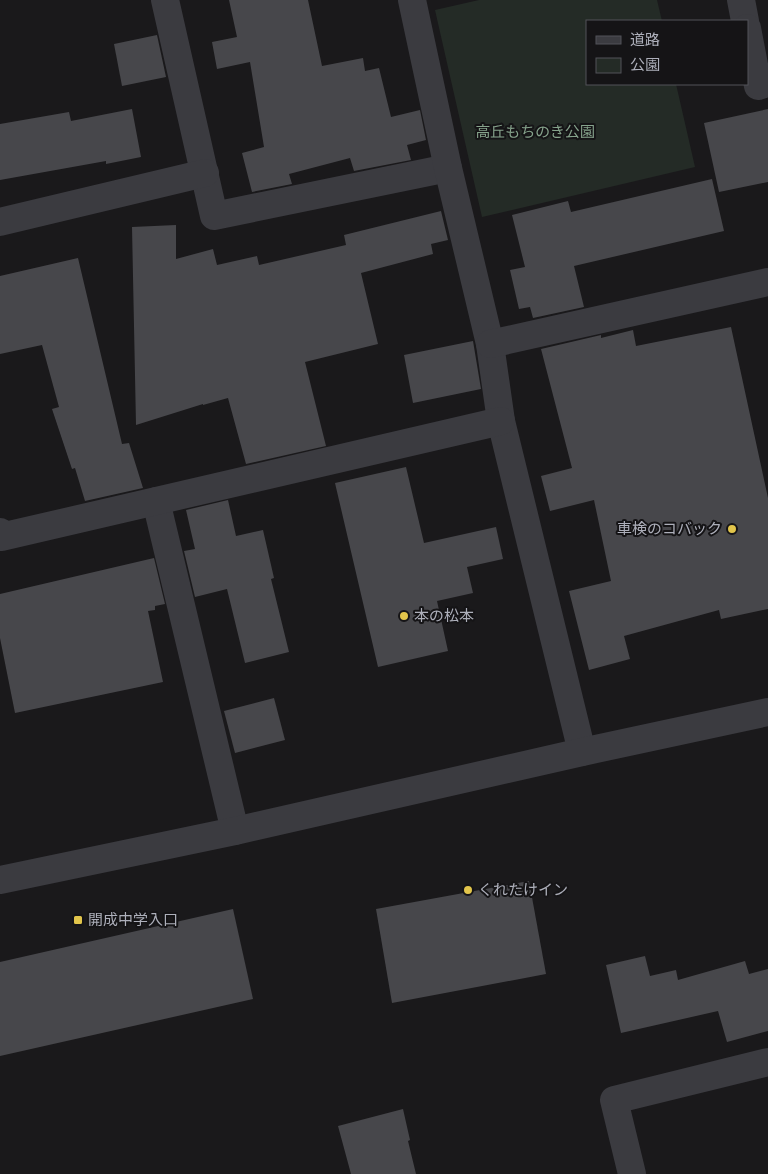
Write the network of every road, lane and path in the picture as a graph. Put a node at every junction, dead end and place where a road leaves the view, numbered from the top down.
1 (165, 0) edge
2 (412, 0) edge
3 (741, 0) edge
4 (745, 20) edge
5 (748, 33) edge
6 (768, 83) edge
7 (448, 168) junction
8 (204, 173) junction
9 (0, 222) edge
10 (768, 282) edge
11 (490, 344) junction
12 (501, 421) junction
13 (156, 501) junction
14 (0, 532) edge
15 (768, 712) edge
16 (582, 752) junction
17 (235, 831) junction
18 (0, 880) edge
19 (768, 1062) edge
20 (632, 1174) edge

1 - 8 street
2 - 7 street
3 - 4 street
5 - 6 street
7 - 8 street
7 - 11 street
8 - 9 street
10 - 11 street
11 - 12 street
12 - 13 street
12 - 16 street
13 - 14 street
13 - 17 street
15 - 16 street
16 - 17 street
17 - 18 street
19 - 20 street

